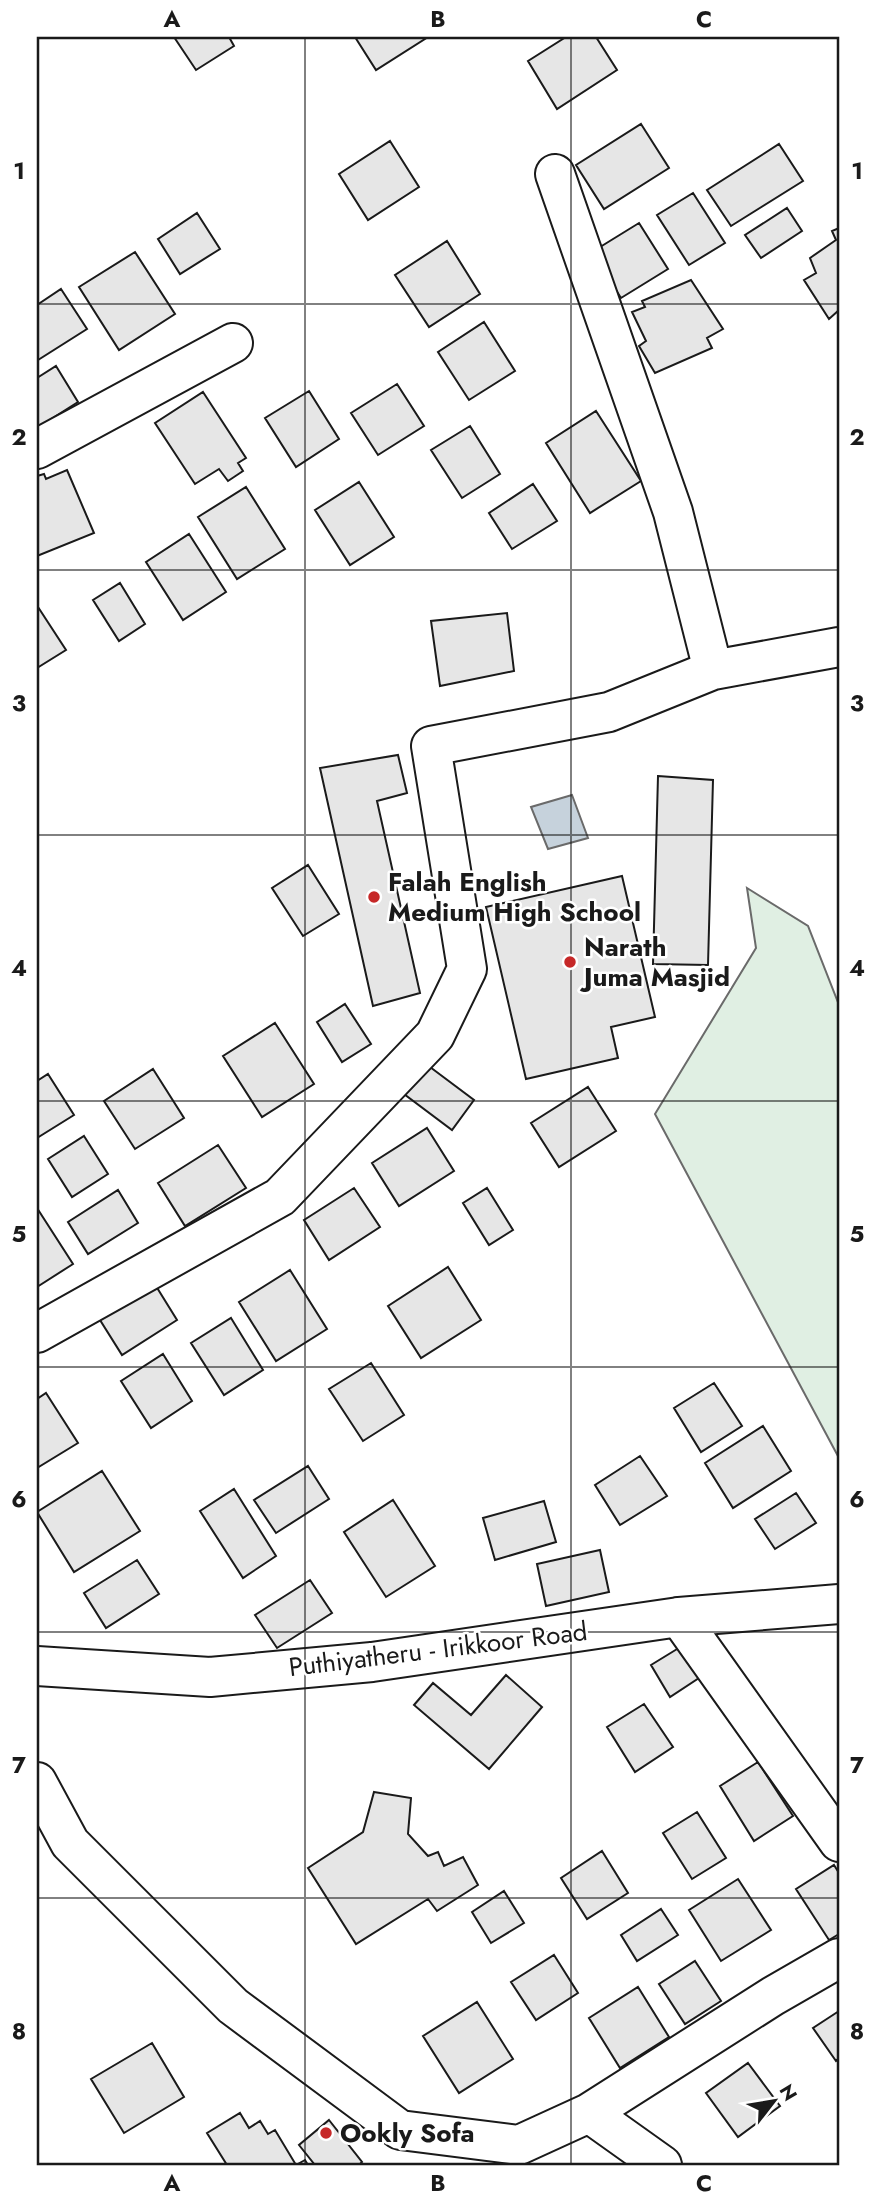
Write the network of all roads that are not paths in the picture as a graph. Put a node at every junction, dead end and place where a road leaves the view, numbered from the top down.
1 (555, 174) dead end
2 (233, 343) dead end
3 (37, 449) edge
4 (839, 647) edge
5 (713, 670) junction
6 (37, 1333) edge
7 (839, 1604) edge
8 (679, 1617) junction
9 (37, 1666) edge
10 (37, 1782) edge
11 (839, 1842) edge
12 (839, 1958) edge
13 (589, 2113) junction
14 (662, 2165) edge

1 - 5 street
2 - 3 street
4 - 5 street
5 - 6 street
7 - 8 street, Puthiyatheru - Irikkoor Road
8 - 9 street, Puthiyatheru - Irikkoor Road
8 - 11 street
10 - 13 street
12 - 13 street
13 - 14 street

